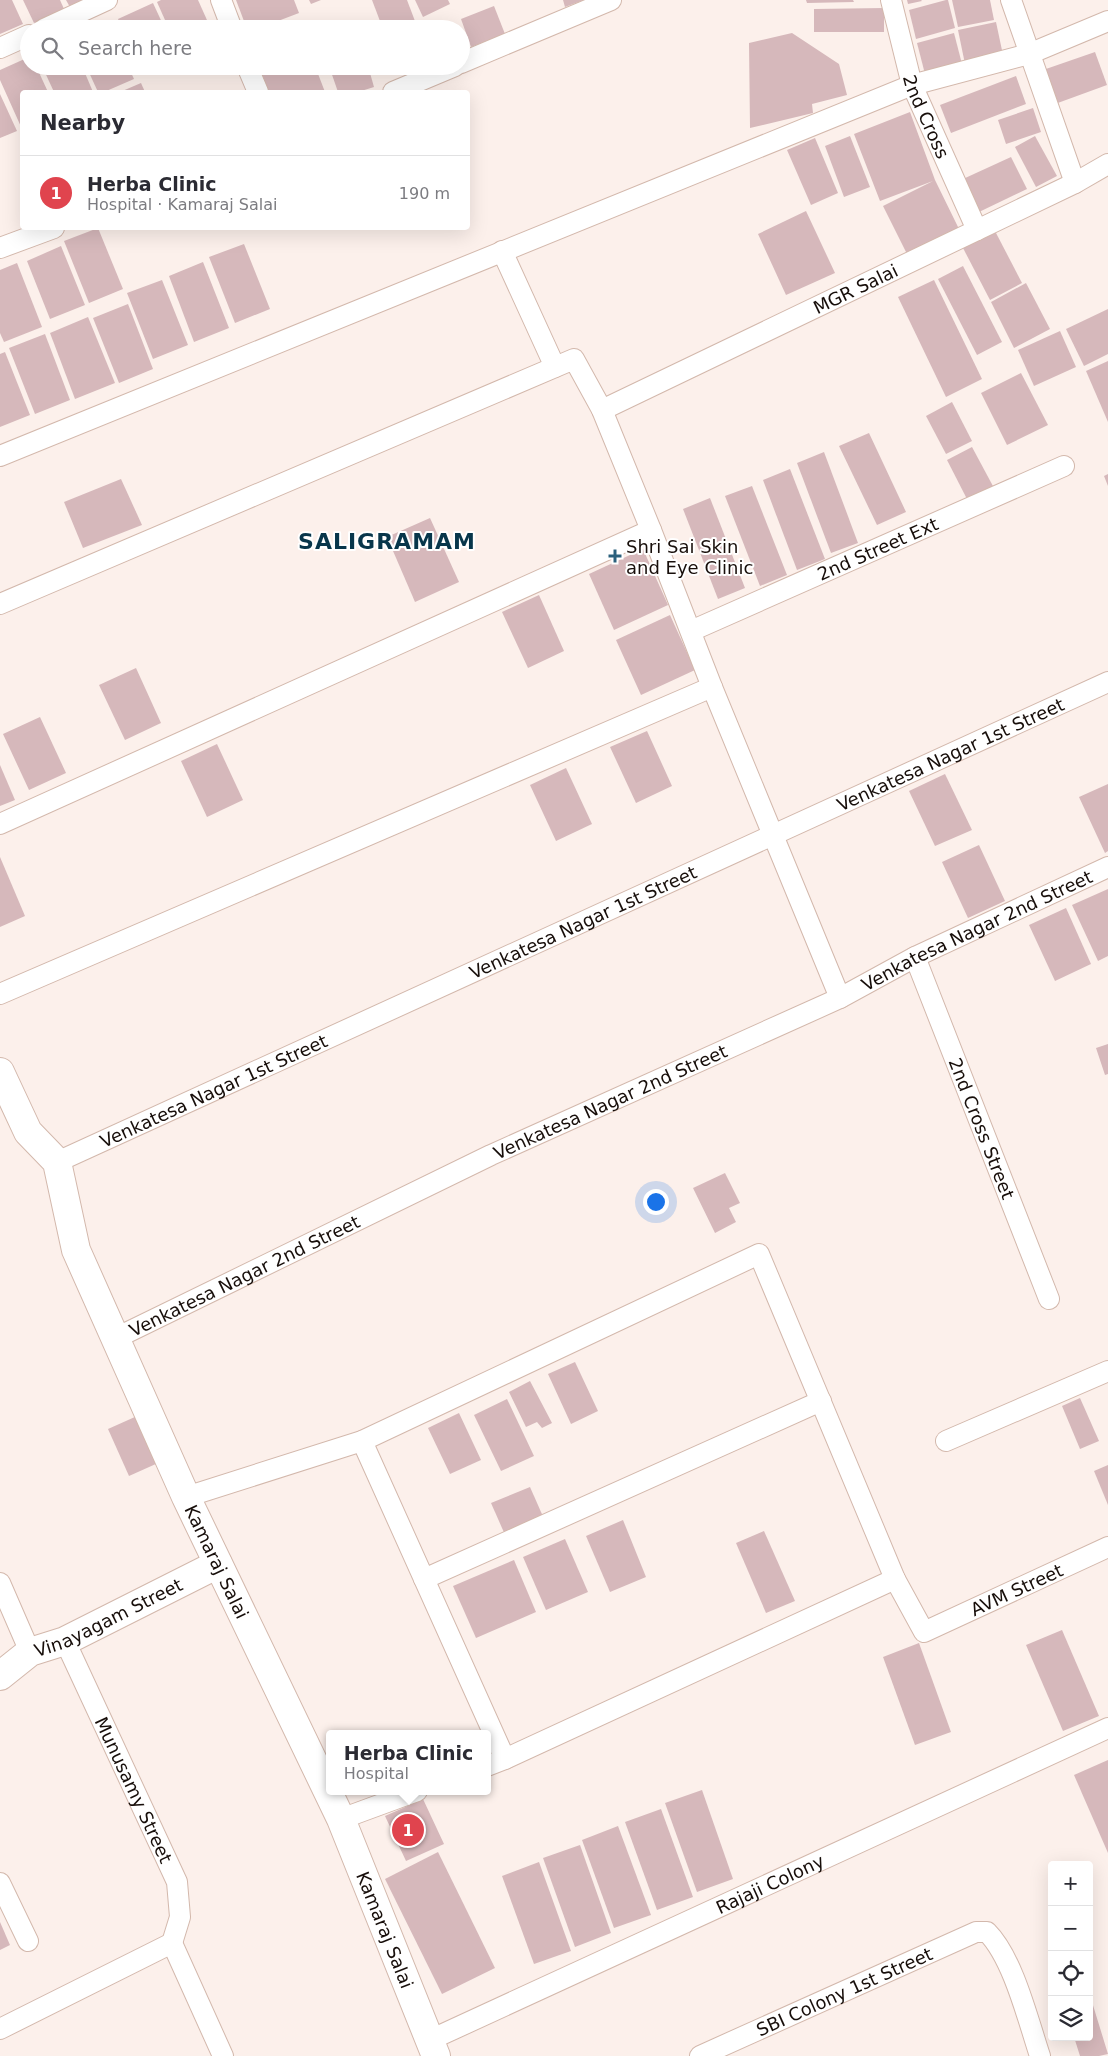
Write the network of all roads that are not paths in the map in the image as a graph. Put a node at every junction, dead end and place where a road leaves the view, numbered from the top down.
1 (107, 0) edge
2 (221, 0) edge
3 (611, 0) edge
4 (891, 0) edge
5 (1011, 0) edge
6 (64, 20) edge
7 (229, 20) edge
8 (1108, 21) edge
9 (20, 39) edge
10 (0, 48) edge
11 (1029, 54) junction
12 (470, 59) edge
13 (251, 75) edge
14 (434, 75) edge
15 (912, 85) junction
16 (257, 90) edge
17 (398, 90) edge
18 (1108, 164) edge
19 (1075, 183) junction
20 (49, 230) edge
21 (977, 230) junction
22 (0, 248) edge
23 (502, 252) junction
24 (555, 367) junction
25 (602, 410) junction
26 (0, 456) edge
27 (1064, 466) dead end
28 (651, 530) junction
29 (0, 604) edge
30 (691, 630) junction
31 (1108, 682) edge
32 (712, 686) junction
33 (0, 824) edge
34 (773, 835) junction
35 (1108, 867) edge
36 (915, 957) junction
37 (0, 994) edge
38 (840, 998) junction
39 (0, 1072) edge
40 (57, 1162) junction
41 (1050, 1298) dead end
42 (114, 1339) junction
43 (1108, 1371) edge
44 (821, 1401) junction
45 (946, 1441) dead end
46 (362, 1442) junction
47 (186, 1497) junction
48 (1108, 1547) edge
49 (218, 1564) junction
50 (895, 1578) junction
51 (424, 1579) junction
52 (0, 1583) edge
53 (64, 1641) junction
54 (30, 1652) junction
55 (0, 1676) edge
56 (1108, 1728) edge
57 (483, 1730) edge
58 (491, 1749) edge
59 (496, 1762) edge
60 (326, 1788) edge
61 (329, 1795) edge
62 (406, 1795) edge
63 (341, 1819) junction
64 (0, 1882) edge
65 (28, 1942) dead end
66 (172, 1943) junction
67 (0, 2029) edge
68 (433, 2048) edge
69 (222, 2056) edge
70 (700, 2056) edge
71 (1040, 2056) edge

1 - 6 street
2 - 7 street
3 - 12 street
4 - 15 street, 2nd Cross
5 - 11 street
8 - 11 street
9 - 10 street
11 - 15 street
11 - 19 street
13 - 16 street
14 - 17 street
15 - 21 street, 2nd Cross
15 - 23 street
18 - 19 street, MGR Salai
19 - 21 street, MGR Salai
20 - 22 street
21 - 25 street, MGR Salai
23 - 24 street
23 - 26 street
24 - 25 street
24 - 29 street
25 - 28 street
27 - 30 street, 2nd Street Ext
28 - 30 street
28 - 33 street
30 - 32 street
31 - 34 street, Venkatesa Nagar 1st Street
32 - 34 street
32 - 37 street
34 - 38 street
34 - 40 street, Venkatesa Nagar 1st Street
35 - 36 street, Venkatesa Nagar 2nd Street
36 - 38 street, Venkatesa Nagar 2nd Street
36 - 41 street, 2nd Cross Street
38 - 42 street, Venkatesa Nagar 2nd Street
39 - 40 street
40 - 42 street, Kamaraj Salai
42 - 47 street, Kamaraj Salai
43 - 45 street
44 - 46 street
44 - 50 street
44 - 51 street
46 - 47 street
46 - 51 street
47 - 49 street, Kamaraj Salai
48 - 50 street, AVM Street
49 - 53 street, Vinayagam Street
49 - 60 street, Kamaraj Salai
50 - 59 street
51 - 57 street
52 - 54 street
53 - 54 street, Vinayagam Street
53 - 66 street, Munusamy Street
54 - 55 street, Vinayagam Street
56 - 68 street, Rajaji Colony
58 - 59 street
61 - 63 street, Kamaraj Salai
62 - 63 street
63 - 68 street, Kamaraj Salai
64 - 65 street
66 - 67 street
66 - 69 street
70 - 71 street, SBI Colony 1st Street

